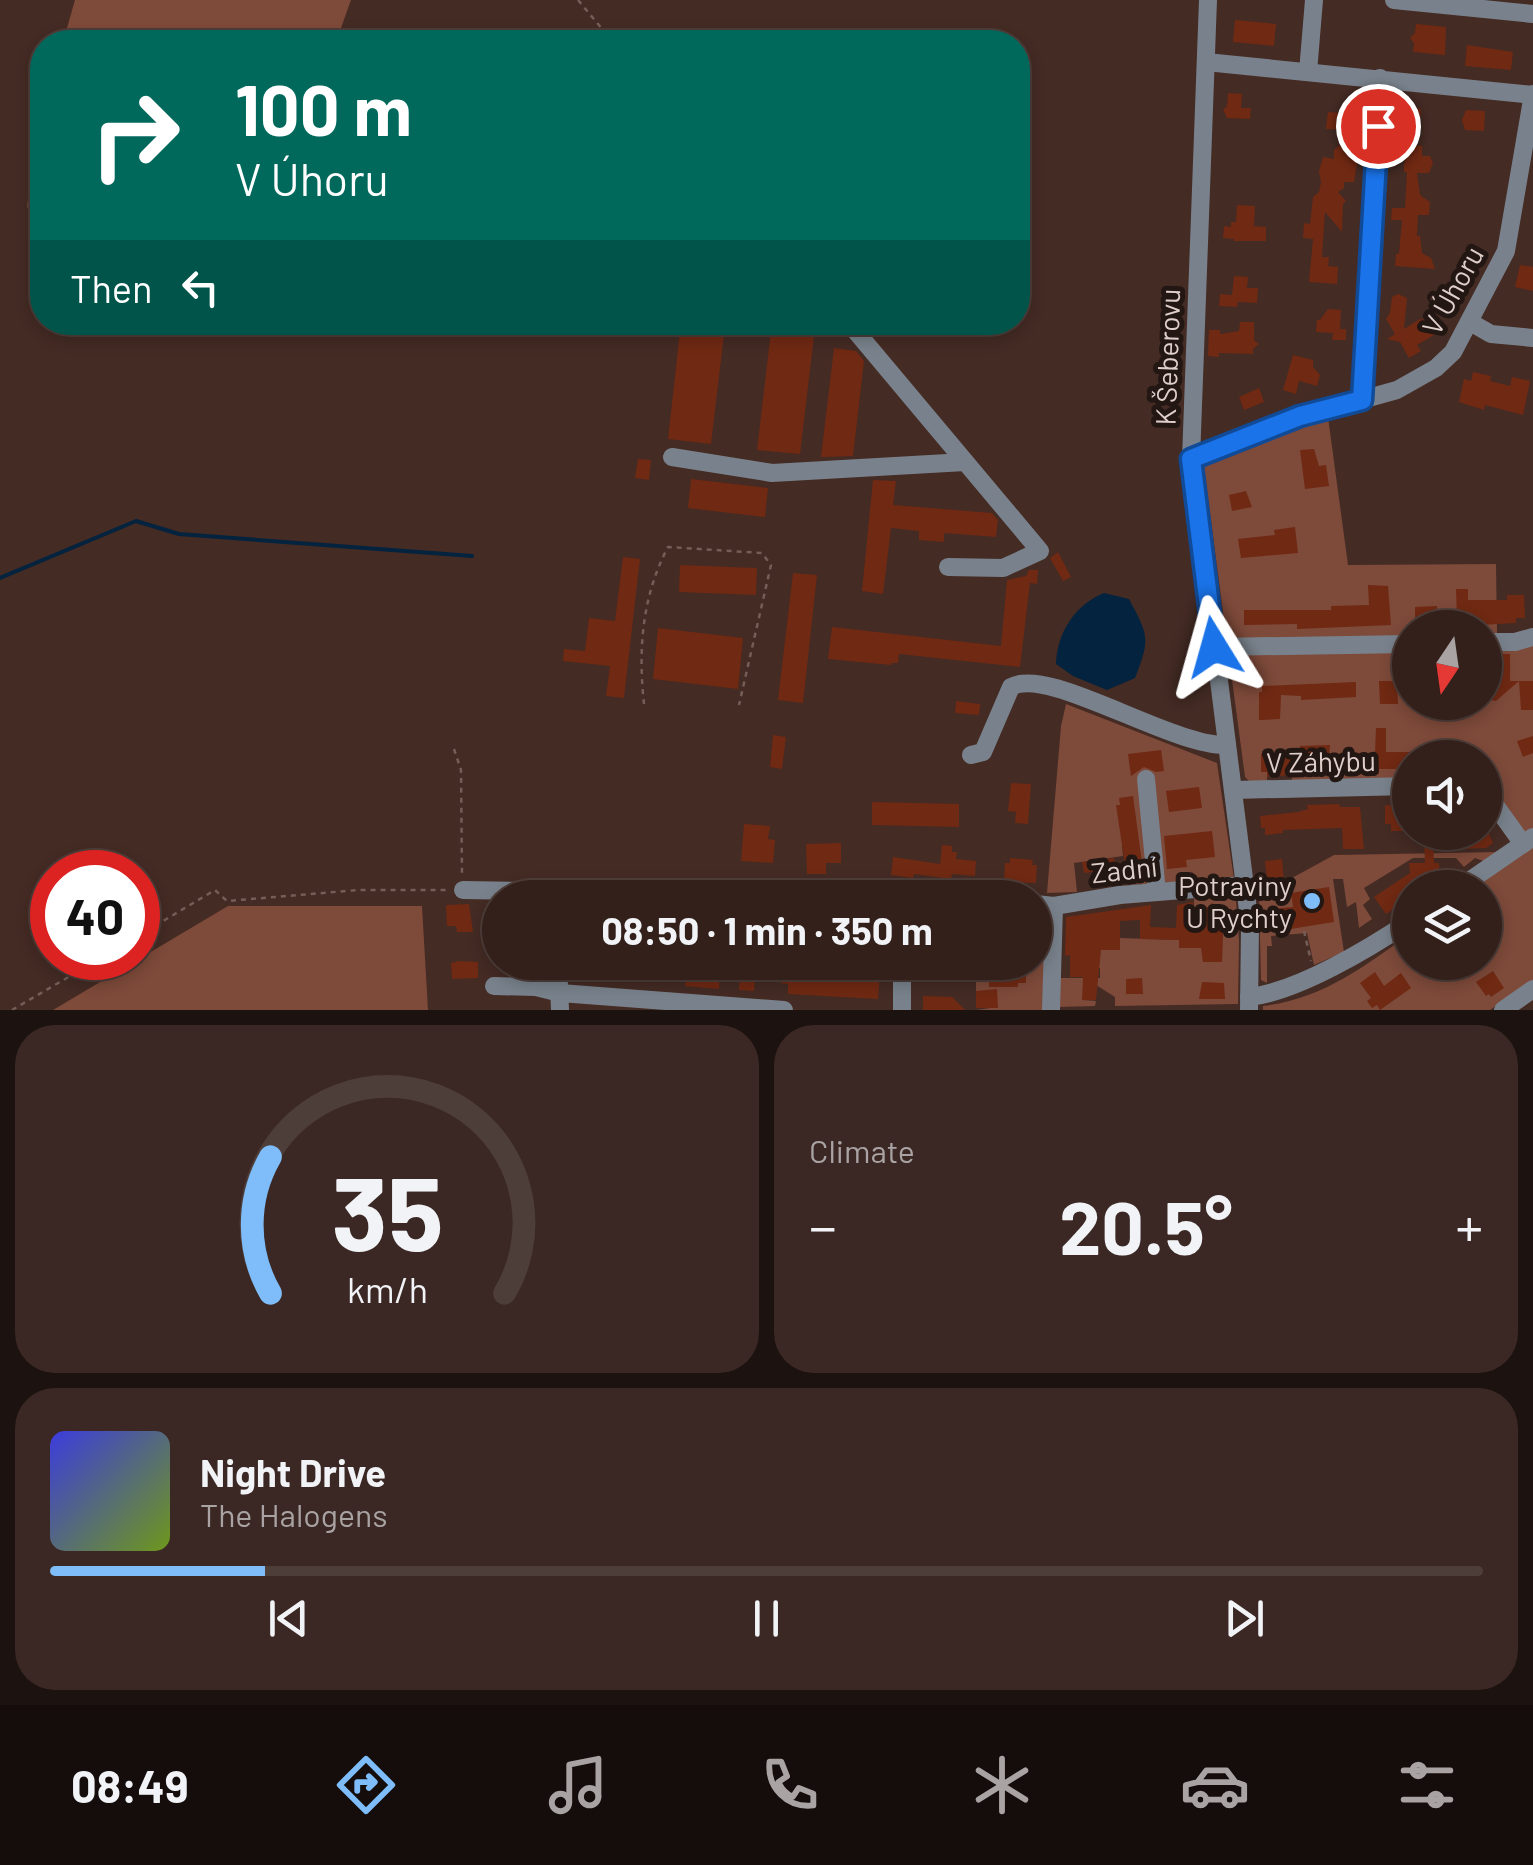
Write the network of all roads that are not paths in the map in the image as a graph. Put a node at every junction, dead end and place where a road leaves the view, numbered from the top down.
1 (1208, 0) edge
2 (1314, 0) edge
3 (1394, 0) edge
4 (1533, 14) edge
5 (1206, 62) junction
6 (1308, 72) junction
7 (1380, 78) junction
8 (1533, 94) edge
9 (1512, 217) junction
10 (1533, 220) edge
11 (1470, 322) junction
12 (859, 335) edge
13 (1533, 338) edge
14 (1362, 400) junction
15 (672, 456) dead end
16 (1191, 459) junction
17 (965, 462) junction
18 (948, 568) dead end
19 (1533, 637) edge
20 (1502, 642) edge
21 (1392, 644) edge
22 (1214, 647) junction
23 (1227, 745) junction
24 (971, 755) dead end
25 (1146, 780) dead end
26 (1392, 786) edge
27 (1233, 790) junction
28 (1502, 811) edge
29 (1528, 841) edge
30 (1485, 870) edge
31 (1245, 885) junction
32 (463, 890) road end
33 (482, 891) edge
34 (1157, 892) junction
35 (1052, 904) edge
36 (1392, 931) edge
37 (902, 980) edge
38 (1049, 980) edge
39 (494, 986) dead end
40 (1533, 989) edge
41 (560, 1002) edge
42 (1249, 1004) edge
43 (674, 1005) edge
44 (784, 1010) edge
45 (902, 1010) edge
46 (1051, 1010) edge
47 (1503, 1010) edge

1 - 5 street, K Šeberovu
2 - 6 street
3 - 4 street
5 - 6 street
5 - 16 street, K Šeberovu
6 - 7 street
7 - 8 street
7 - 14 street
8 - 9 street, V Úhoru
9 - 10 street
9 - 11 street, V Úhoru
11 - 13 street
11 - 14 street, V Úhoru
12 - 17 street
14 - 16 street, V Úhoru
15 - 17 street
16 - 22 street, K Šeberovu
17 - 18 street
19 - 20 street
21 - 22 street
22 - 23 street, K Šeberovu
23 - 24 street
23 - 27 street, K Šeberovu
25 - 34 street
26 - 27 street, V Záhybu
27 - 31 street, K Šeberovu
28 - 29 street
29 - 30 street
31 - 34 street, Zadní
31 - 42 street, K Šeberovu
32 - 33 street
34 - 35 street, Zadní
36 - 42 street
37 - 45 street
38 - 46 street, Zadní
39 - 41 street
40 - 47 street
41 - 43 street
43 - 44 street

